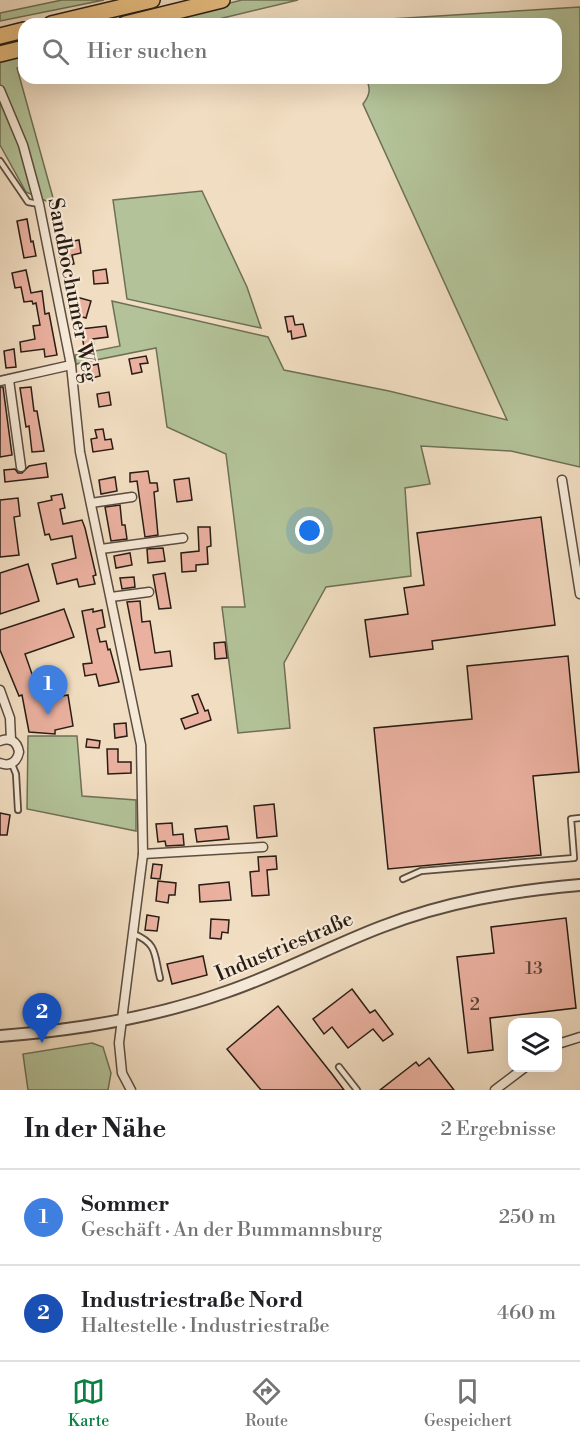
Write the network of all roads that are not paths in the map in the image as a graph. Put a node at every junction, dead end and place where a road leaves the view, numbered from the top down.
1 (152, 0) edge
2 (222, 0) edge
3 (76, 18) edge
4 (149, 18) edge
5 (18, 32) edge
6 (0, 36) edge
7 (18, 50) edge
8 (0, 54) edge
9 (0, 90) edge
10 (0, 161) edge
11 (39, 204) junction
12 (71, 366) junction
13 (5, 381) edge
14 (21, 467) dead end
15 (562, 480) dead end
16 (132, 497) dead end
17 (91, 503) junction
18 (183, 538) dead end
19 (101, 549) junction
20 (149, 591) dead end
21 (580, 594) edge
22 (111, 597) junction
23 (0, 690) edge
24 (11, 740) junction
25 (0, 741) edge
26 (0, 763) edge
27 (12, 764) junction
28 (18, 810) dead end
29 (580, 818) edge
30 (262, 847) dead end
31 (143, 854) junction
32 (403, 879) dead end
33 (580, 885) edge
34 (134, 934) junction
35 (160, 978) dead end
36 (121, 1022) junction
37 (0, 1036) edge
38 (580, 1036) edge
39 (562, 1043) edge
40 (339, 1067) dead end
41 (520, 1072) edge
42 (508, 1086) edge
43 (127, 1089) edge
44 (357, 1090) edge
45 (495, 1090) edge

1 - 3 highway
2 - 4 highway
5 - 6 highway
7 - 8 highway
9 - 11 street, Sandbochumer Weg
10 - 11 lane
11 - 12 street, Sandbochumer Weg
12 - 13 street
12 - 17 street, Sandbochumer Weg
13 - 14 street
15 - 21 street
16 - 17 street
17 - 19 street, Sandbochumer Weg
18 - 19 street
19 - 22 street, Sandbochumer Weg
20 - 22 street
22 - 31 street, Sandbochumer Weg
23 - 24 street
24 - 25 street
24 - 27 street
26 - 27 street
27 - 28 lane
29 - 32 lane
30 - 31 street
31 - 34 street, Sandbochumer Weg
33 - 36 street, Industriestraße
34 - 35 lane
34 - 36 street, Sandbochumer Weg
36 - 37 street, Industriestraße
36 - 43 street, Sandbochumer Weg
38 - 39 street
40 - 44 lane
41 - 42 street
42 - 45 street

